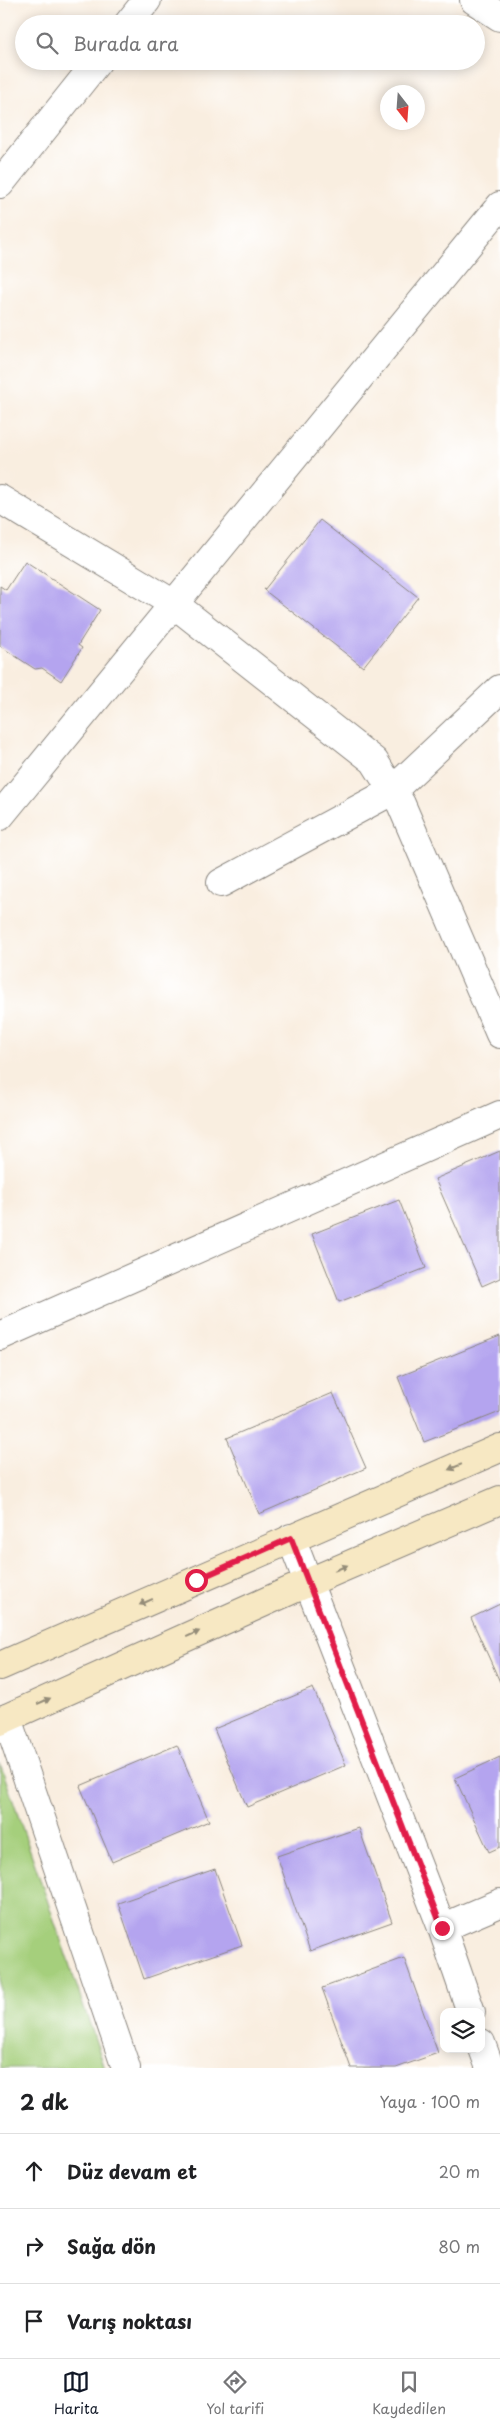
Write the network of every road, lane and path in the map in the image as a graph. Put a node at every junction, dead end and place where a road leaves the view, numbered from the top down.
1 (147, 0) edge
2 (474, 0) edge
3 (135, 15) edge
4 (500, 17) edge
5 (91, 70) edge
6 (0, 184) edge
7 (500, 206) edge
8 (0, 499) edge
9 (174, 604) junction
10 (500, 689) edge
11 (392, 791) junction
12 (0, 816) edge
13 (221, 883) dead end
14 (500, 1034) edge
15 (500, 1115) edge
16 (0, 1336) edge
17 (500, 1448) edge
18 (500, 1500) edge
19 (291, 1538) junction
20 (307, 1583) junction
21 (0, 1666) edge
22 (4, 1720) edge
23 (500, 1903) edge
24 (442, 1928) junction
25 (470, 2008) edge
26 (485, 2053) edge
27 (126, 2068) edge
28 (490, 2068) edge

1 - 3 street
2 - 4 street
5 - 6 street
7 - 9 street
8 - 9 street
9 - 11 street
9 - 12 street
10 - 11 street
11 - 13 street
11 - 14 street
15 - 16 street
17 -> 19 street
20 -> 18 street
19 - 20 street
19 -> 21 street
22 -> 20 street
20 - 24 street
22 - 27 street
23 - 24 street
24 - 25 street
26 - 28 street

